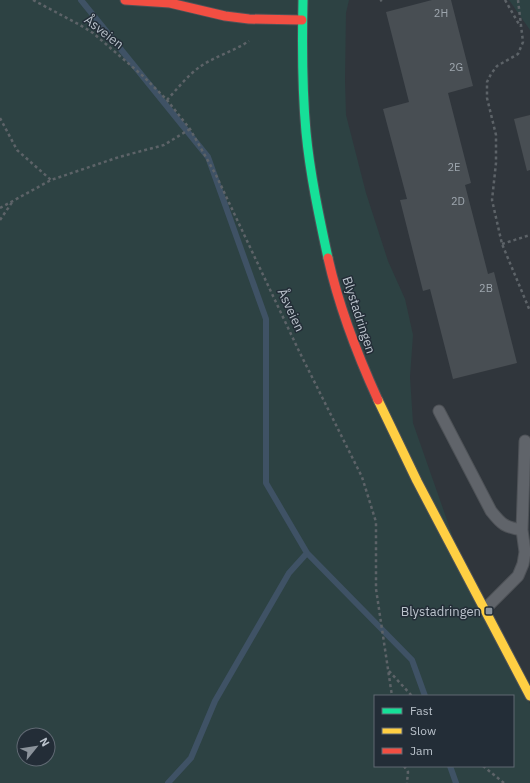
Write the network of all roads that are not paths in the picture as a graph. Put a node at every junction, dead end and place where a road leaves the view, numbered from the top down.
1 (125, 0) edge
2 (184, 0) edge
3 (303, 0) edge
4 (170, 3) junction
5 (302, 20) junction
6 (439, 411) dead end
7 (525, 441) dead end
8 (522, 530) junction
9 (485, 609) junction
10 (530, 696) edge

1 - 4 street
2 - 4 street
3 - 5 street, Blystadringen
4 - 5 street
5 - 9 street, Blystadringen
6 - 8 lane
7 - 8 lane
8 - 9 lane
9 - 10 street, Blystadringen

